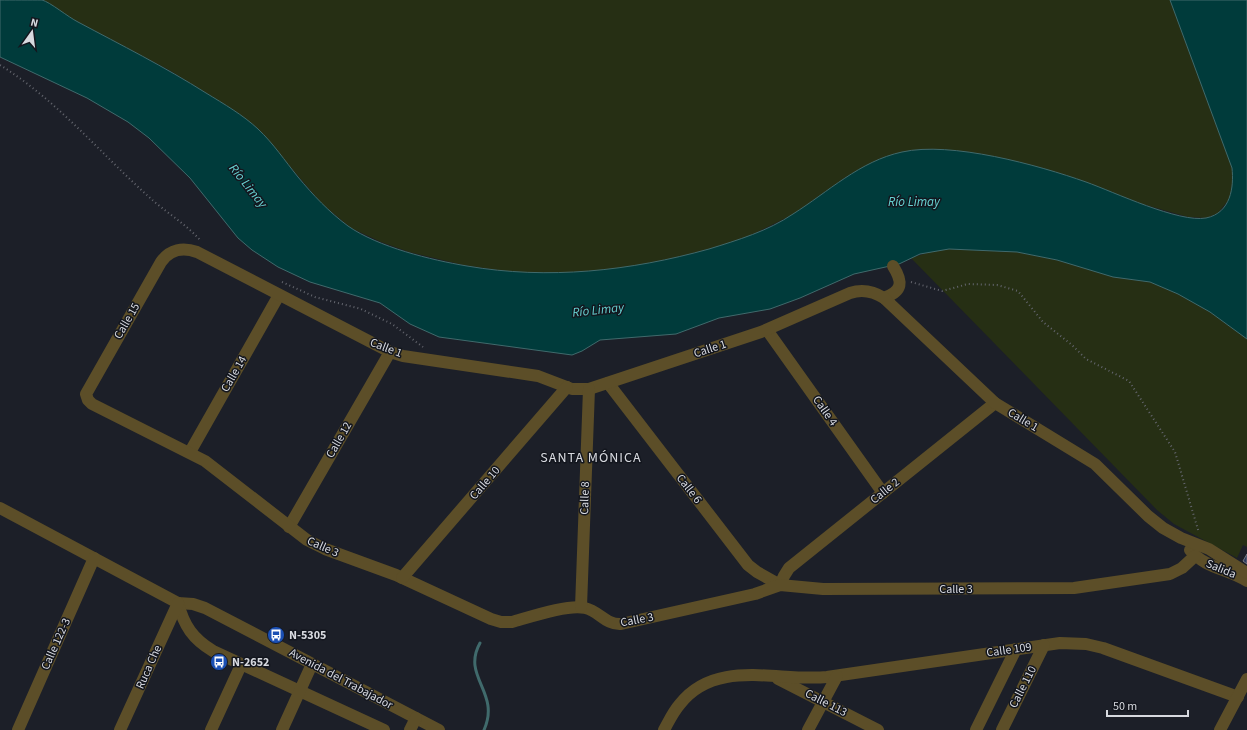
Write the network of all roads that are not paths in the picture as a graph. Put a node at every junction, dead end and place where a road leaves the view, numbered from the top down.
1 (176, 250) joint
2 (893, 266) dead end
3 (279, 295) junction
4 (884, 298) junction
5 (767, 330) junction
6 (390, 352) junction
7 (608, 382) junction
8 (567, 388) junction
9 (589, 389) junction
10 (86, 397) joint
11 (995, 402) junction
12 (190, 452) junction
13 (883, 493) junction
14 (0, 508) edge
15 (288, 527) junction
16 (1181, 538) junction
17 (1195, 556) junction
18 (94, 558) junction
19 (1247, 573) edge
20 (402, 578) junction
21 (1247, 581) edge
22 (780, 585) junction
23 (178, 603) junction
24 (581, 607) junction
25 (1044, 645) junction
26 (1016, 649) junction
27 (312, 664) junction
28 (241, 665) junction
29 (773, 676) junction
30 (836, 676) junction
31 (1247, 680) edge
32 (299, 692) junction
33 (1238, 697) junction
34 (823, 702) junction
35 (416, 718) junction
36 (18, 730) edge
37 (120, 730) edge
38 (211, 730) edge
39 (282, 730) edge
40 (384, 730) edge
41 (410, 730) edge
42 (439, 730) edge
43 (664, 730) edge
44 (808, 730) edge
45 (878, 730) edge
46 (976, 730) edge
47 (1002, 730) edge
48 (1220, 730) edge

1 - 3 street, Calle 1
1 - 10 street, Calle 15
2 - 4 street
3 - 6 street, Calle 1
3 - 12 street, Calle 14
4 - 5 street, Calle 1
4 - 11 street, Calle 1
5 - 7 street, Calle 1
5 - 13 street, Calle 4
6 - 8 street, Calle 1
6 - 15 street, Calle 12
7 - 9 street, Calle 1
7 - 22 street, Calle 6
8 - 9 street, Calle 1
8 - 20 street, Calle 10
9 - 24 street, Calle 8
10 - 12 street, Calle 3
11 - 13 street, Calle 2
11 - 16 street, Calle 1
12 - 15 street, Calle 3
13 - 22 street, Calle 2
14 - 18 street, Avenida del Trabajador
15 - 20 street, Calle 3
16 - 17 street, Salida
16 - 19 street
17 - 21 street, Salida
17 - 22 street, Calle 3
18 - 23 street, Avenida del Trabajador
18 - 36 street, Calle 122-3
20 - 24 street, Calle 3
22 - 24 street, Calle 3
23 - 27 street, Avenida del Trabajador
23 - 28 street
23 - 37 street, Ruca Che
25 - 26 street, Calle 109
25 - 33 street, Calle 109
25 - 47 street, Calle 110
26 - 30 street, Calle 109
26 - 46 street, Calle 110
27 - 32 street
27 - 35 street, Avenida del Trabajador
28 - 32 street
28 - 38 street
29 - 30 street, Calle 109
29 - 34 street, Calle 113
29 - 43 street, Calle 109
30 - 34 street
31 - 33 street
32 - 39 street
32 - 40 street
33 - 48 street
34 - 44 street
34 - 45 street, Calle 113
35 - 41 street
35 - 42 street, Avenida del Trabajador

